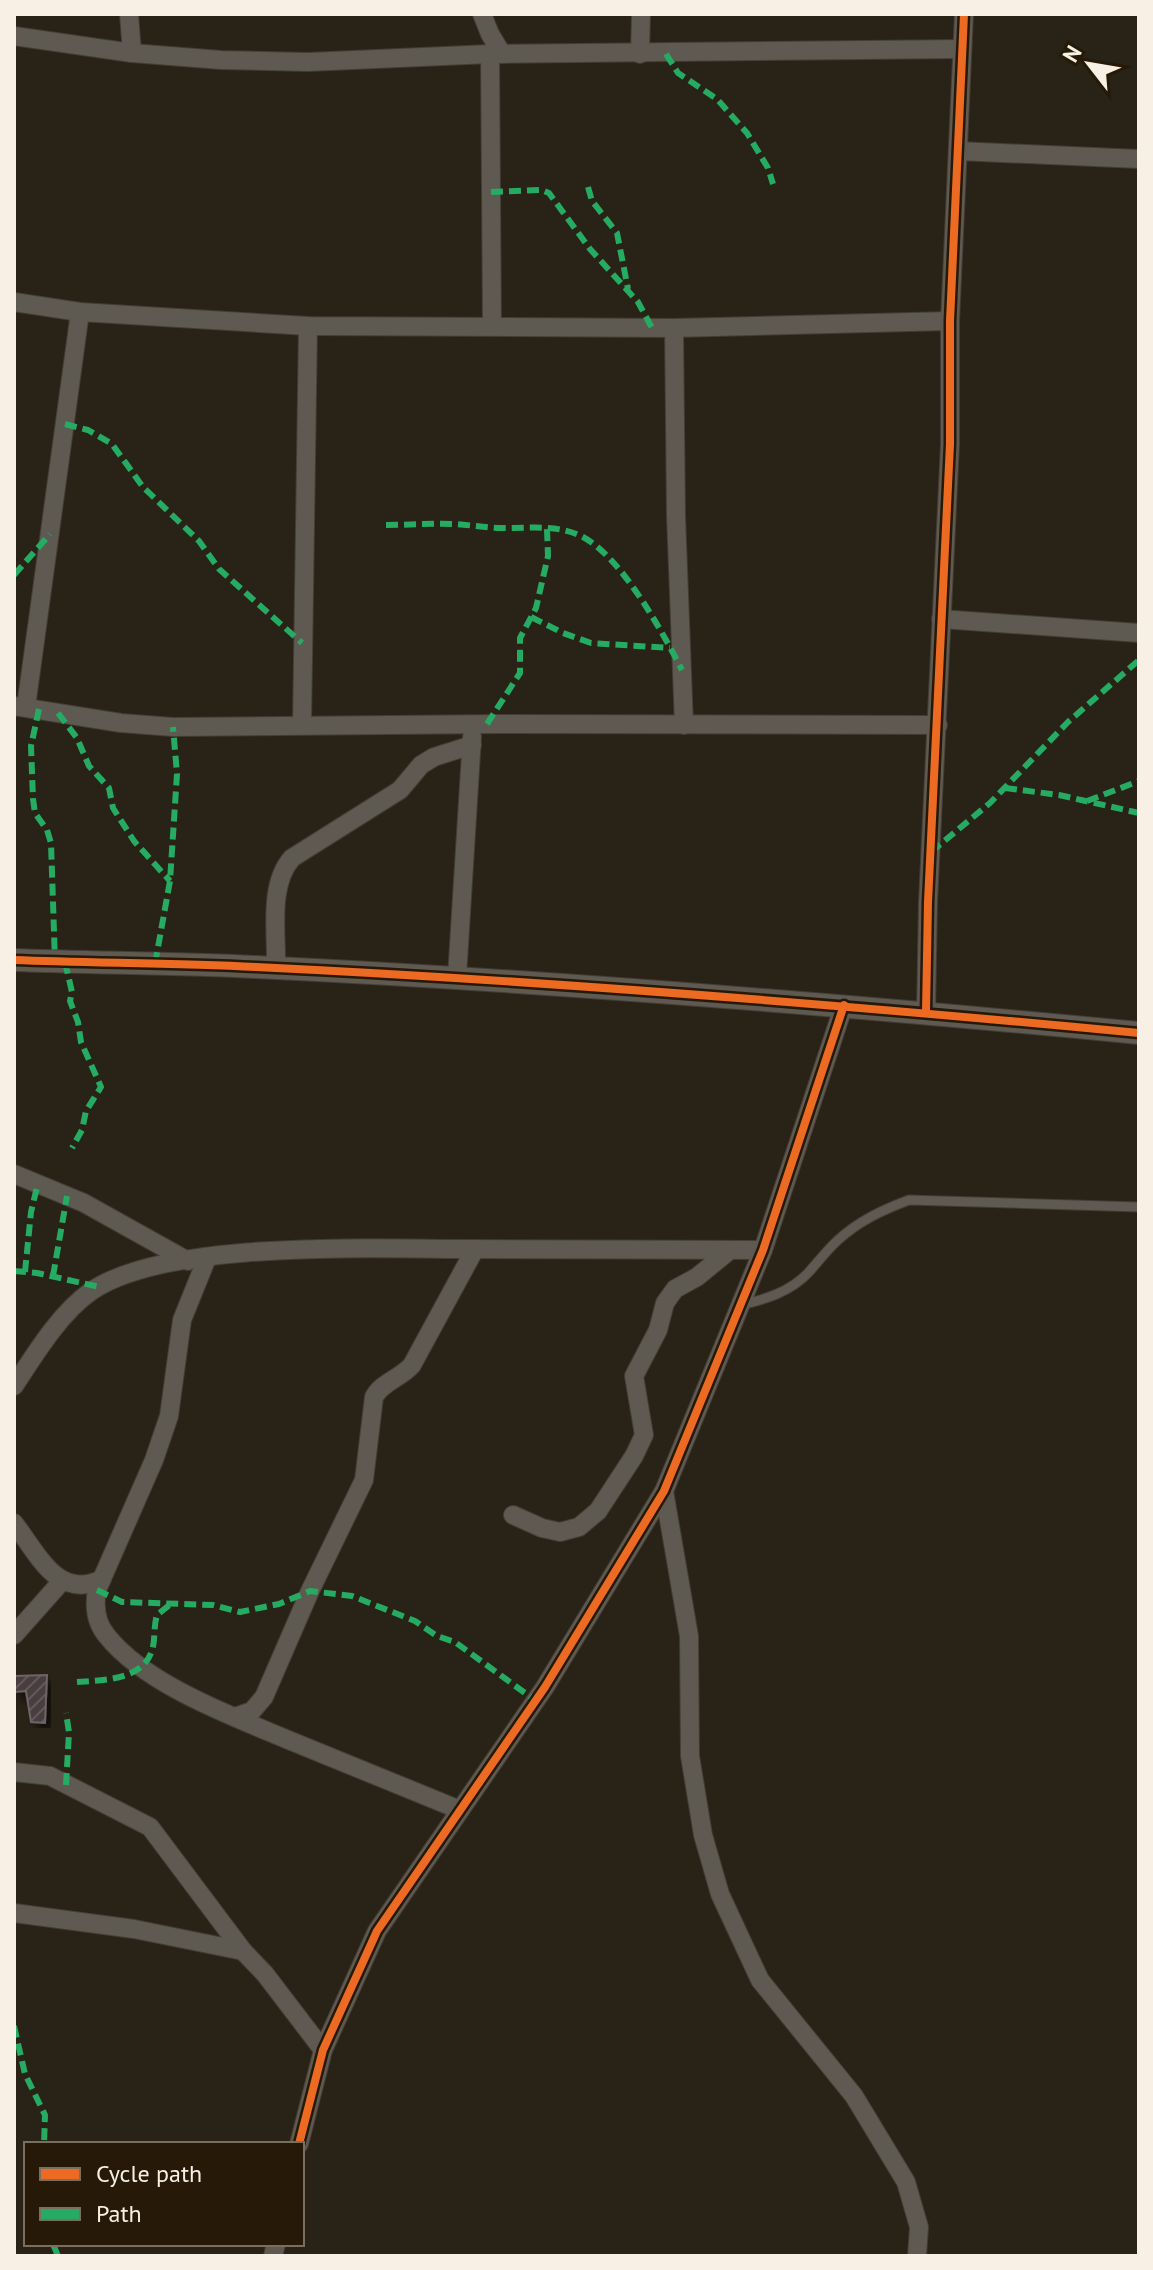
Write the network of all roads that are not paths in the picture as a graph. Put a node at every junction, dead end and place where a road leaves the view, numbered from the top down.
1 (129, 14) edge
2 (482, 14) edge
3 (641, 14) edge
4 (964, 14) edge
5 (14, 36) edge
6 (962, 49) junction
7 (132, 53) junction
8 (496, 54) junction
9 (640, 54) junction
10 (958, 151) junction
11 (1139, 159) edge
12 (14, 302) edge
13 (80, 312) junction
14 (950, 321) junction
15 (308, 326) junction
16 (492, 326) junction
17 (674, 328) junction
18 (941, 619) junction
19 (1139, 633) edge
20 (20, 707) edge
21 (473, 724) junction
22 (302, 725) junction
23 (684, 725) junction
24 (938, 725) junction
25 (472, 745) junction
26 (14, 960) edge
27 (276, 968) junction
28 (457, 977) junction
29 (844, 1005) junction
30 (926, 1012) junction
31 (1139, 1033) edge
32 (14, 1174) edge
33 (1139, 1207) edge
34 (475, 1249) junction
35 (730, 1250) junction
36 (763, 1250) junction
37 (198, 1259) junction
38 (740, 1305) junction
39 (14, 1354) edge
40 (35, 1354) junction
41 (14, 1386) edge
42 (664, 1491) junction
43 (513, 1515) dead end
44 (14, 1523) edge
45 (102, 1579) junction
46 (62, 1581) junction
47 (14, 1635) edge
48 (235, 1717) junction
49 (14, 1772) edge
50 (460, 1810) junction
51 (14, 1913) edge
52 (243, 1951) junction
53 (323, 2050) junction
54 (300, 2142) edge
55 (917, 2256) edge

1 - 7 street
2 - 8 street
3 - 9 street
4 - 6 street
5 - 7 street
6 - 9 street
6 - 10 street
7 - 8 street
8 - 9 street
8 - 16 street
10 - 11 street
10 - 14 street
12 - 13 street
13 - 15 street
13 - 20 street
14 - 17 street
14 - 18 street
15 - 16 street
15 - 22 street
16 - 17 street
17 - 23 street
18 - 19 street
18 - 24 street
20 - 22 street
21 - 22 street
21 - 23 street
21 - 25 street
23 - 24 street
24 - 30 street
25 - 27 street
25 - 28 street
26 - 27 street
27 - 28 street
28 - 29 street
29 - 30 street
29 - 36 street
30 - 31 street
32 - 37 street
33 - 38 lane
34 - 35 street
34 - 37 street
34 - 48 street
35 - 36 street
35 - 43 street
36 - 38 street
37 - 40 street
37 - 45 street
38 - 42 street
39 - 40 street
40 - 41 street
42 - 50 street
42 - 55 street
44 - 46 street
45 - 46 street
45 - 48 street
46 - 47 street
48 - 50 street
49 - 52 street
50 - 53 street
51 - 52 street
52 - 53 street
53 - 54 street

